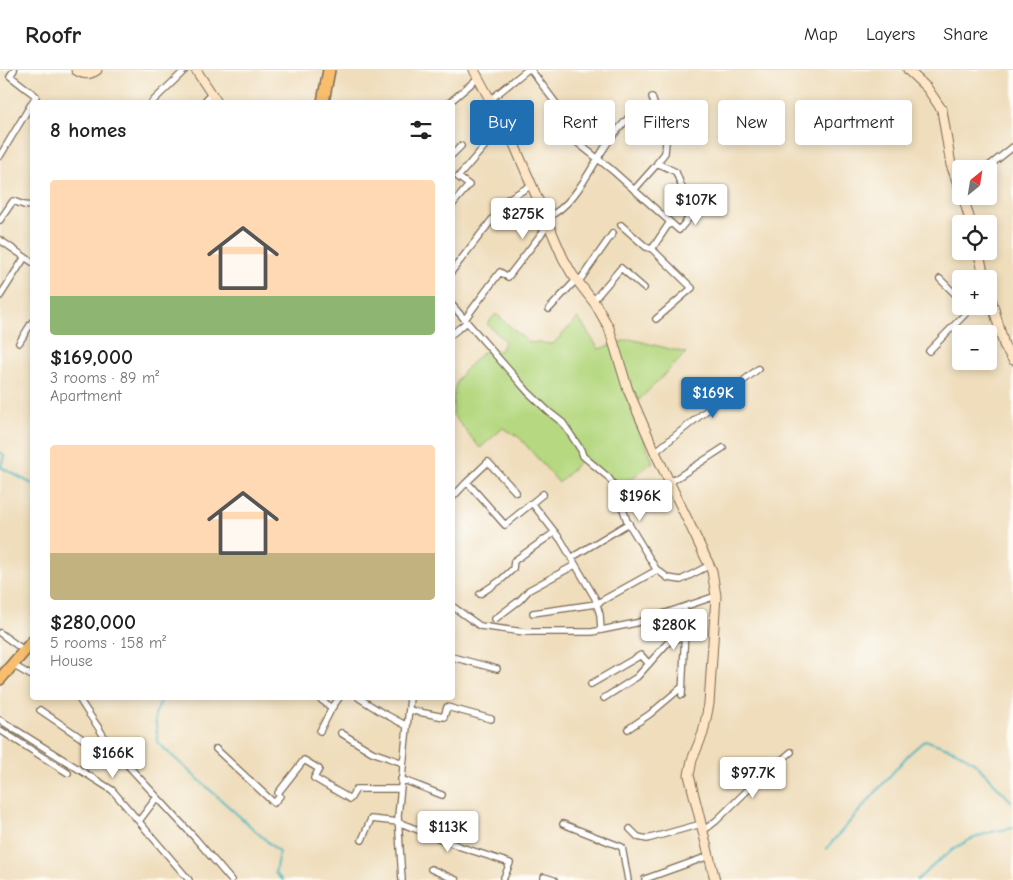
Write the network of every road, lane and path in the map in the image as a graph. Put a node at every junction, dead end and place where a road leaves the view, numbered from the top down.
1 (14, 70) edge
2 (76, 70) edge
3 (98, 70) edge
4 (185, 70) edge
5 (196, 70) edge
6 (322, 70) edge
7 (329, 70) edge
8 (527, 70) edge
9 (531, 70) edge
10 (908, 70) edge
11 (476, 74) edge
12 (211, 94) junction
13 (652, 97) dead end
14 (34, 100) edge
15 (154, 100) edge
16 (206, 100) edge
17 (216, 100) edge
18 (315, 100) edge
19 (323, 100) edge
20 (452, 100) edge
21 (490, 100) joint
22 (30, 106) edge
23 (625, 122) edge
24 (486, 145) edge
25 (513, 145) edge
26 (461, 146) dead end
27 (1013, 147) edge
28 (455, 152) edge
29 (0, 156) edge
30 (597, 159) junction
31 (998, 160) edge
32 (658, 163) junction
33 (952, 168) edge
34 (532, 185) junction
35 (634, 190) junction
36 (455, 201) edge
37 (30, 206) edge
38 (3, 210) edge
39 (0, 220) edge
40 (548, 221) junction
41 (670, 222) junction
42 (621, 225) dead end
43 (613, 233) dead end
44 (0, 240) edge
45 (652, 249) junction
46 (25, 257) junction
47 (30, 261) edge
48 (455, 266) edge
49 (940, 279) dead end
50 (577, 281) junction
51 (644, 288) dead end
52 (952, 291) edge
53 (0, 296) edge
54 (593, 301) junction
55 (455, 308) edge
56 (549, 309) dead end
57 (963, 315) edge
58 (996, 315) edge
59 (656, 319) dead end
60 (466, 321) junction
61 (30, 325) edge
62 (455, 331) edge
63 (19, 343) dead end
64 (929, 352) dead end
65 (1013, 360) edge
66 (758, 369) dead end
67 (723, 448) dead end
68 (654, 452) junction
69 (467, 482) junction
70 (669, 484) junction
71 (516, 492) dead end
72 (543, 494) dead end
73 (455, 495) edge
74 (532, 503) junction
75 (628, 523) junction
76 (555, 532) junction
77 (571, 558) junction
78 (575, 565) junction
79 (710, 565) junction
80 (657, 570) junction
81 (480, 594) dead end
82 (716, 596) junction
83 (596, 604) junction
84 (686, 607) junction
85 (455, 608) edge
86 (533, 613) dead end
87 (495, 619) dead end
88 (602, 630) junction
89 (0, 633) edge
90 (685, 638) junction
91 (30, 648) edge
92 (455, 658) edge
93 (649, 664) junction
94 (18, 668) junction
95 (497, 669) dead end
96 (30, 675) edge
97 (0, 679) edge
98 (591, 684) dead end
99 (682, 687) junction
100 (0, 688) edge
101 (682, 695) dead end
102 (604, 698) dead end
103 (81, 700) edge
104 (322, 700) edge
105 (338, 700) edge
106 (362, 700) edge
107 (410, 700) edge
108 (332, 708) junction
109 (40, 710) dead end
110 (409, 710) junction
111 (491, 718) dead end
112 (0, 720) edge
113 (407, 726) junction
114 (628, 729) dead end
115 (0, 730) edge
116 (320, 732) dead end
117 (341, 733) dead end
118 (216, 749) dead end
119 (791, 752) dead end
120 (123, 759) junction
121 (403, 764) junction
122 (68, 773) dead end
123 (401, 779) junction
124 (400, 789) junction
125 (442, 796) dead end
126 (157, 797) junction
127 (139, 821) junction
128 (398, 822) junction
129 (563, 824) dead end
130 (702, 827) junction
131 (630, 828) dead end
132 (362, 840) dead end
133 (709, 856) junction
134 (431, 869) dead end
135 (645, 879) edge
136 (189, 880) edge
137 (231, 880) edge
138 (402, 880) edge
139 (456, 880) edge
140 (503, 880) edge
141 (544, 880) edge
142 (554, 880) edge
143 (628, 880) edge
144 (715, 880) edge

1 - 14 street
2 - 3 street
4 - 15 street
5 - 12 street
6 - 18 highway
7 - 19 highway
8 - 21 street
9 - 30 street
10 - 33 street
11 - 20 street
11 - 21 street
12 - 16 street
12 - 17 street
13 - 32 street
22 - 29 street
23 - 30 street
24 - 36 street
25 - 34 street
26 - 28 street
27 - 31 street
30 - 35 street
30 - 40 street
32 - 35 street
32 - 41 street
34 - 40 street
34 - 48 street
35 - 41 street
37 - 38 street
38 - 39 street
40 - 50 street
40 - 60 street
41 - 45 street
42 - 45 street
43 - 50 street
44 - 46 street
45 - 59 street
46 - 47 street
46 - 53 street
49 - 52 street
50 - 54 street
50 - 56 street
51 - 54 street
54 - 68 street
55 - 60 street
57 - 64 street
58 - 65 street
60 - 62 street
60 - 75 street
61 - 63 street
66 - 68 street
67 - 70 street
68 - 70 street
69 - 71 street
69 - 73 street
69 - 74 street
70 - 79 street
72 - 74 street
74 - 76 street
75 - 77 street
75 - 80 street
76 - 77 street
76 - 81 street
77 - 78 street
78 - 83 street
78 - 87 street
79 - 80 street
79 - 82 street
80 - 83 street
82 - 84 street
82 - 130 street
83 - 86 street
83 - 88 street
84 - 88 street
84 - 90 street
85 - 88 street
89 - 91 street
90 - 93 street
90 - 99 street
91 - 94 highway
91 - 97 highway
92 - 95 street
93 - 98 street
93 - 102 street
94 - 96 street
94 - 100 highway
99 - 101 street
99 - 114 street
103 - 120 street
104 - 108 street
105 - 108 street
106 - 113 street
107 - 110 street
108 - 116 street
109 - 120 street
110 - 111 street
110 - 113 street
112 - 127 street
113 - 121 street
115 - 122 street
117 - 121 street
118 - 124 street
119 - 130 street
120 - 126 street
121 - 123 street
123 - 124 street
123 - 125 street
124 - 128 street
126 - 127 street
126 - 137 street
127 - 136 street
128 - 132 street
128 - 138 street
128 - 140 street
129 - 143 street
130 - 131 street
130 - 133 street
133 - 135 street
133 - 144 street
134 - 139 street
141 - 142 street

